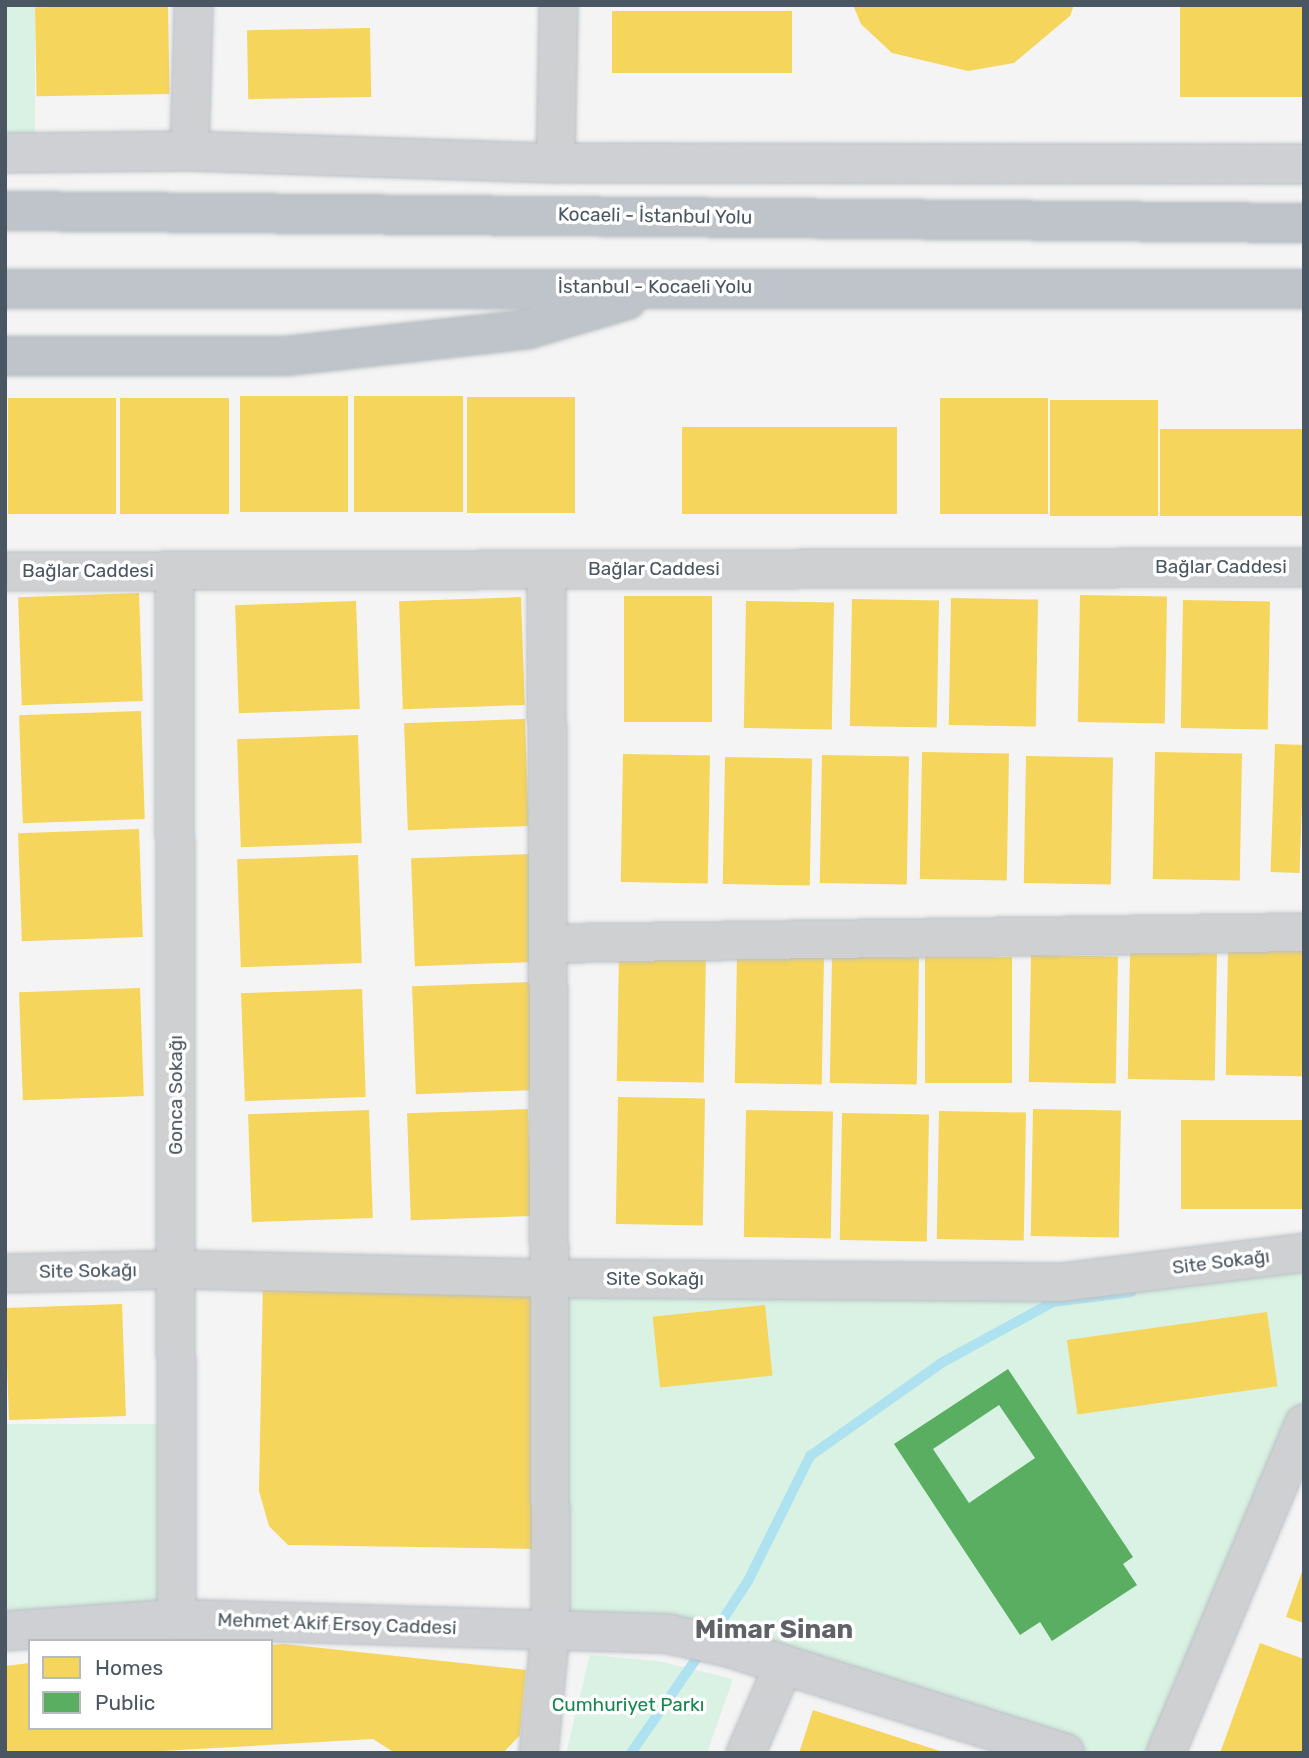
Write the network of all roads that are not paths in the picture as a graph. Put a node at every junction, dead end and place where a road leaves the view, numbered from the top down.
1 (193, 5) edge
2 (558, 5) edge
3 (189, 151) junction
4 (5, 153) edge
5 (555, 163) junction
6 (1304, 164) edge
7 (5, 191) edge
8 (5, 211) edge
9 (316, 212) junction
10 (1304, 223) edge
11 (670, 287) junction
12 (5, 289) edge
13 (1304, 289) edge
14 (5, 356) edge
15 (1304, 567) edge
16 (546, 569) junction
17 (5, 571) edge
18 (174, 571) junction
19 (1304, 932) edge
20 (551, 943) junction
21 (1304, 1252) edge
22 (177, 1269) junction
23 (5, 1273) edge
24 (549, 1279) junction
25 (1304, 1423) edge
26 (1296, 1465) edge
27 (176, 1619) junction
28 (550, 1630) junction
29 (5, 1631) edge
30 (783, 1665) junction
31 (538, 1753) edge
32 (745, 1753) edge
33 (1065, 1753) edge
34 (1165, 1753) edge

1 - 3 street
2 - 5 street
3 - 4 main road
3 - 5 main road
5 - 6 main road
7 - 9 highway
8 - 9 highway, Kocaeli - İstanbul Yolu
9 - 10 highway, Kocaeli - İstanbul Yolu
11 - 12 highway, İstanbul - Kocaeli Yolu
11 - 13 highway, İstanbul - Kocaeli Yolu
11 - 14 highway
15 - 16 street, Bağlar Caddesi
16 - 18 street, Bağlar Caddesi
16 - 20 street
17 - 18 street, Bağlar Caddesi
18 - 22 street, Gonca Sokağı
19 - 20 street
20 - 24 street
21 - 24 street, Site Sokağı
22 - 23 street, Site Sokağı
22 - 24 street, Site Sokağı
22 - 27 street, Gonca Sokağı
24 - 28 street
25 - 26 street
26 - 34 street
27 - 28 main road, Mehmet Akif Ersoy Caddesi
27 - 29 main road, Mehmet Akif Ersoy Caddesi
28 - 30 main road, Mehmet Akif Ersoy Caddesi
28 - 31 street
30 - 32 street
30 - 33 main road, Mehmet Akif Ersoy Caddesi

